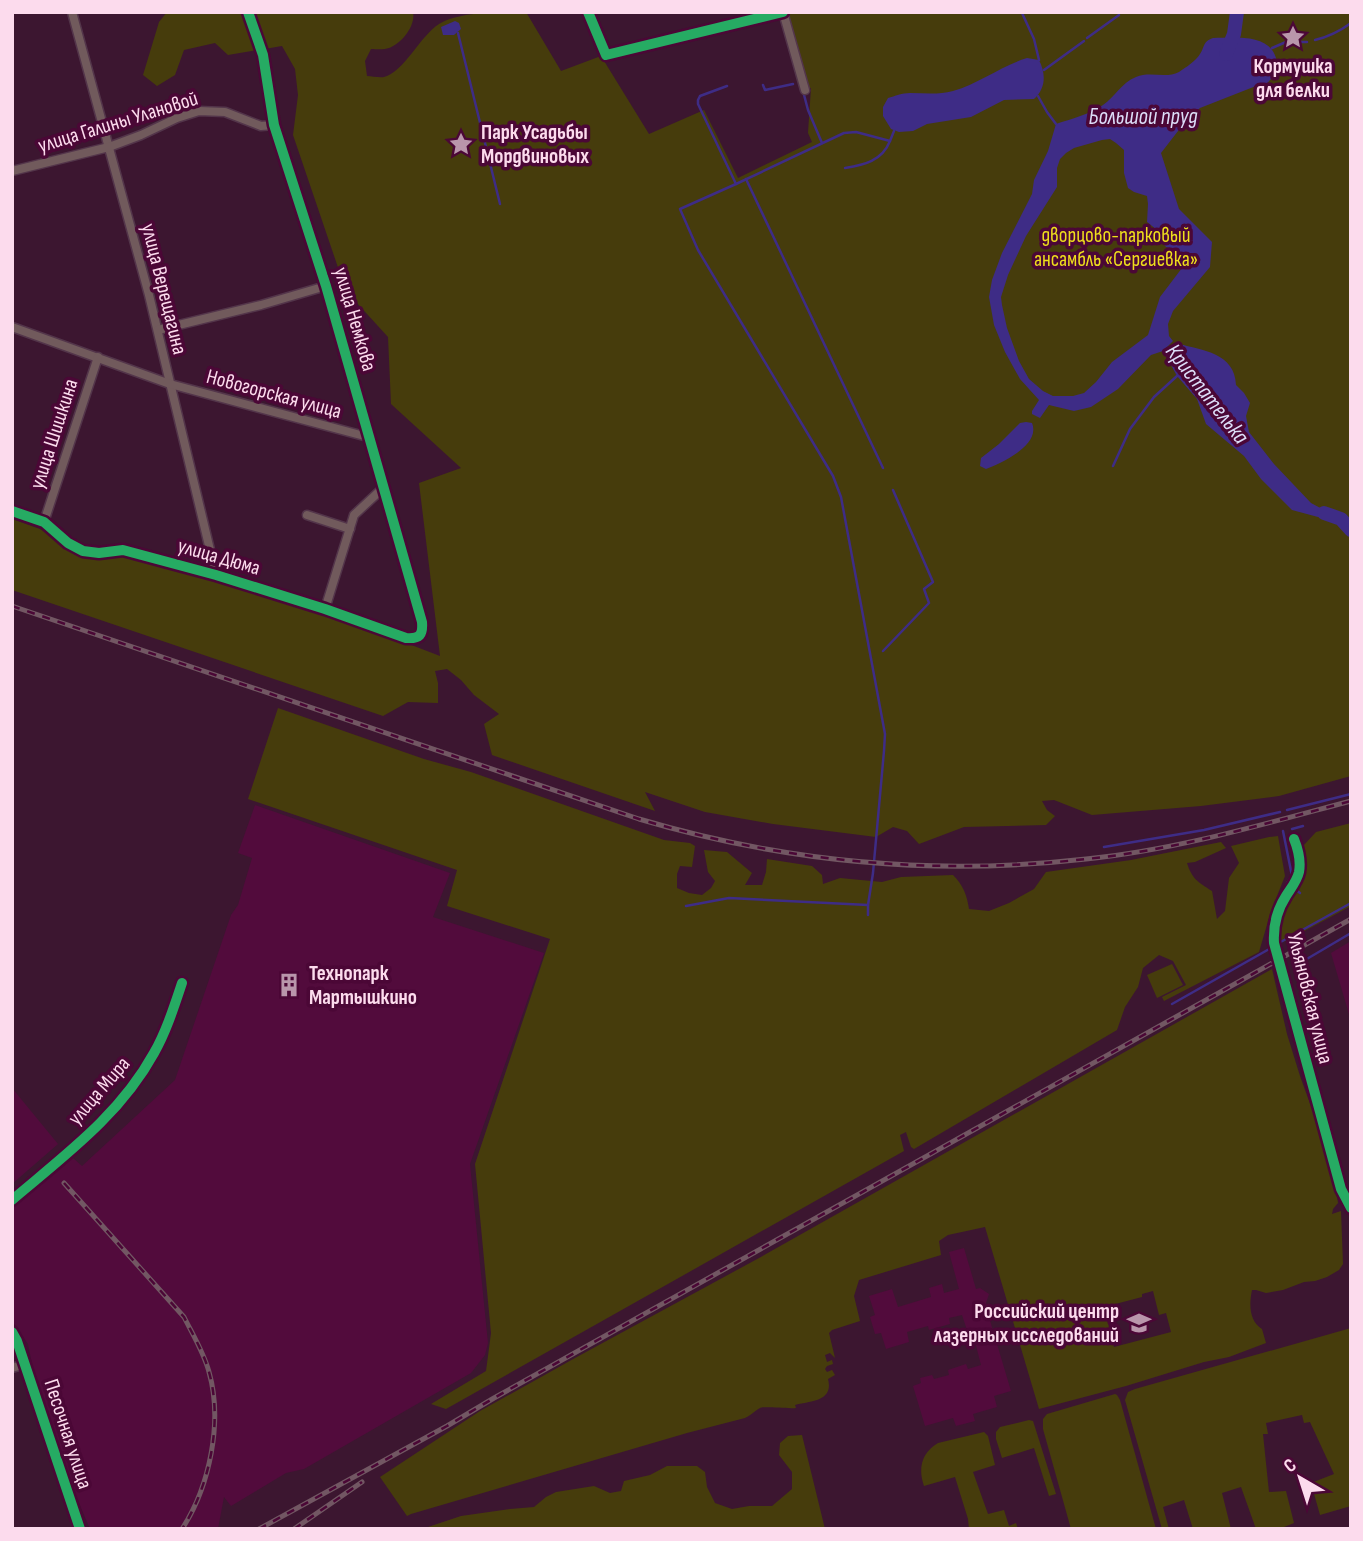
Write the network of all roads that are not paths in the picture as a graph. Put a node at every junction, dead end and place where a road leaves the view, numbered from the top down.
1 (72, 12) edge
2 (248, 12) edge
3 (588, 12) edge
4 (783, 12) edge
5 (805, 90) dead end
6 (274, 125) junction
7 (109, 147) junction
8 (12, 171) edge
9 (326, 286) junction
10 (12, 327) edge
11 (158, 330) junction
12 (98, 357) junction
13 (170, 384) junction
14 (368, 437) junction
15 (383, 488) junction
16 (12, 510) edge
17 (307, 516) dead end
18 (44, 522) junction
19 (350, 529) junction
20 (216, 575) junction
21 (326, 609) junction
22 (419, 636) joint
23 (1294, 839) dead end
24 (182, 983) dead end
25 (12, 1200) edge
26 (1351, 1208) edge
27 (12, 1332) edge
28 (25, 1364) junction
29 (12, 1368) edge
30 (80, 1529) edge

1 - 7 street, улица Верещагина
2 - 6 street, улица Немкова
3 - 4 street
4 - 5 street
6 - 7 street, улица Галины Улановой
6 - 9 street, улица Немкова
7 - 8 street, улица Галины Улановой
7 - 11 street, улица Верещагина
9 - 11 street
9 - 14 street, улица Немкова
10 - 12 street, Новогорская улица
11 - 13 street, улица Верещагина
12 - 13 street, Новогорская улица
12 - 18 street, улица Шишкина
13 - 14 street, Новогорская улица
13 - 20 street, улица Верещагина
14 - 15 street, улица Немкова
15 - 19 street
15 - 22 street, улица Немкова
16 - 18 street, улица Дюма
17 - 19 street
18 - 20 street, улица Дюма
19 - 21 street
20 - 21 street, улица Дюма
21 - 22 street, улица Дюма
23 - 26 street, Ульяновская улица
24 - 25 street, улица Мира
27 - 28 street
28 - 29 street, Песочная улица
28 - 30 street, Песочная улица

